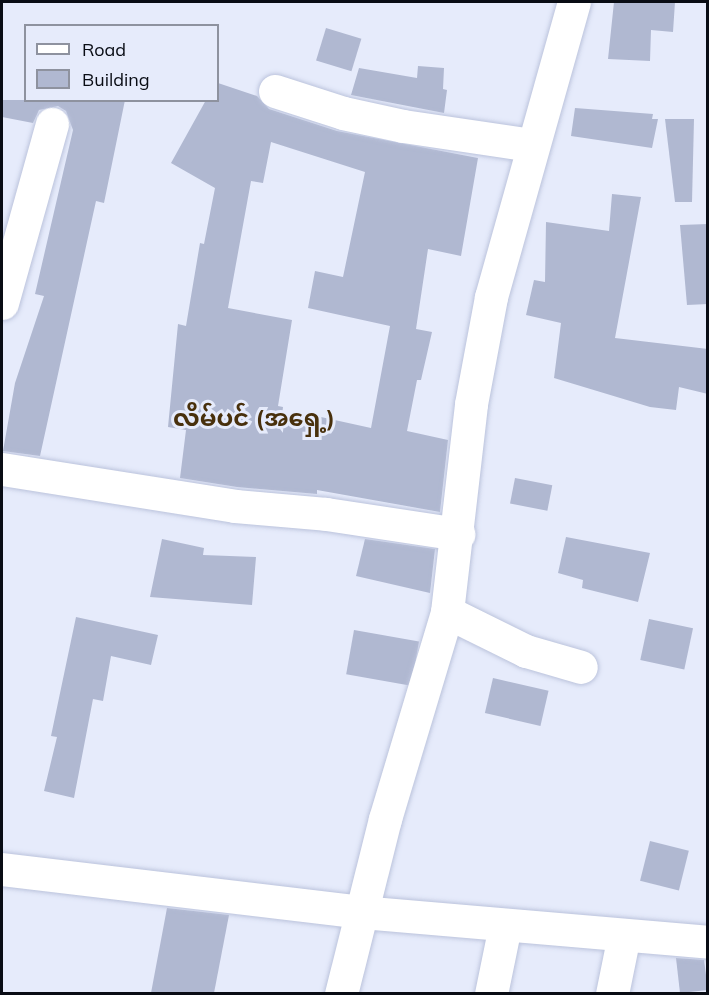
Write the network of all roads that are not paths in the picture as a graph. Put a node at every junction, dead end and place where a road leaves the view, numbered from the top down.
1 (574, 2) edge
2 (274, 91) dead end
3 (52, 124) dead end
4 (531, 145) junction
5 (2, 303) edge
6 (2, 469) edge
7 (459, 534) junction
8 (447, 612) junction
9 (581, 667) dead end
10 (2, 869) edge
11 (361, 912) junction
12 (505, 926) junction
13 (624, 935) junction
14 (708, 942) edge
15 (341, 993) edge
16 (491, 993) edge
17 (612, 993) edge

1 - 4 street
2 - 4 street
3 - 5 street
4 - 7 street
6 - 7 street
7 - 8 street
8 - 9 street
8 - 11 street
10 - 11 street
11 - 12 street
11 - 15 street
12 - 13 street
12 - 16 street
13 - 14 street
13 - 17 street

